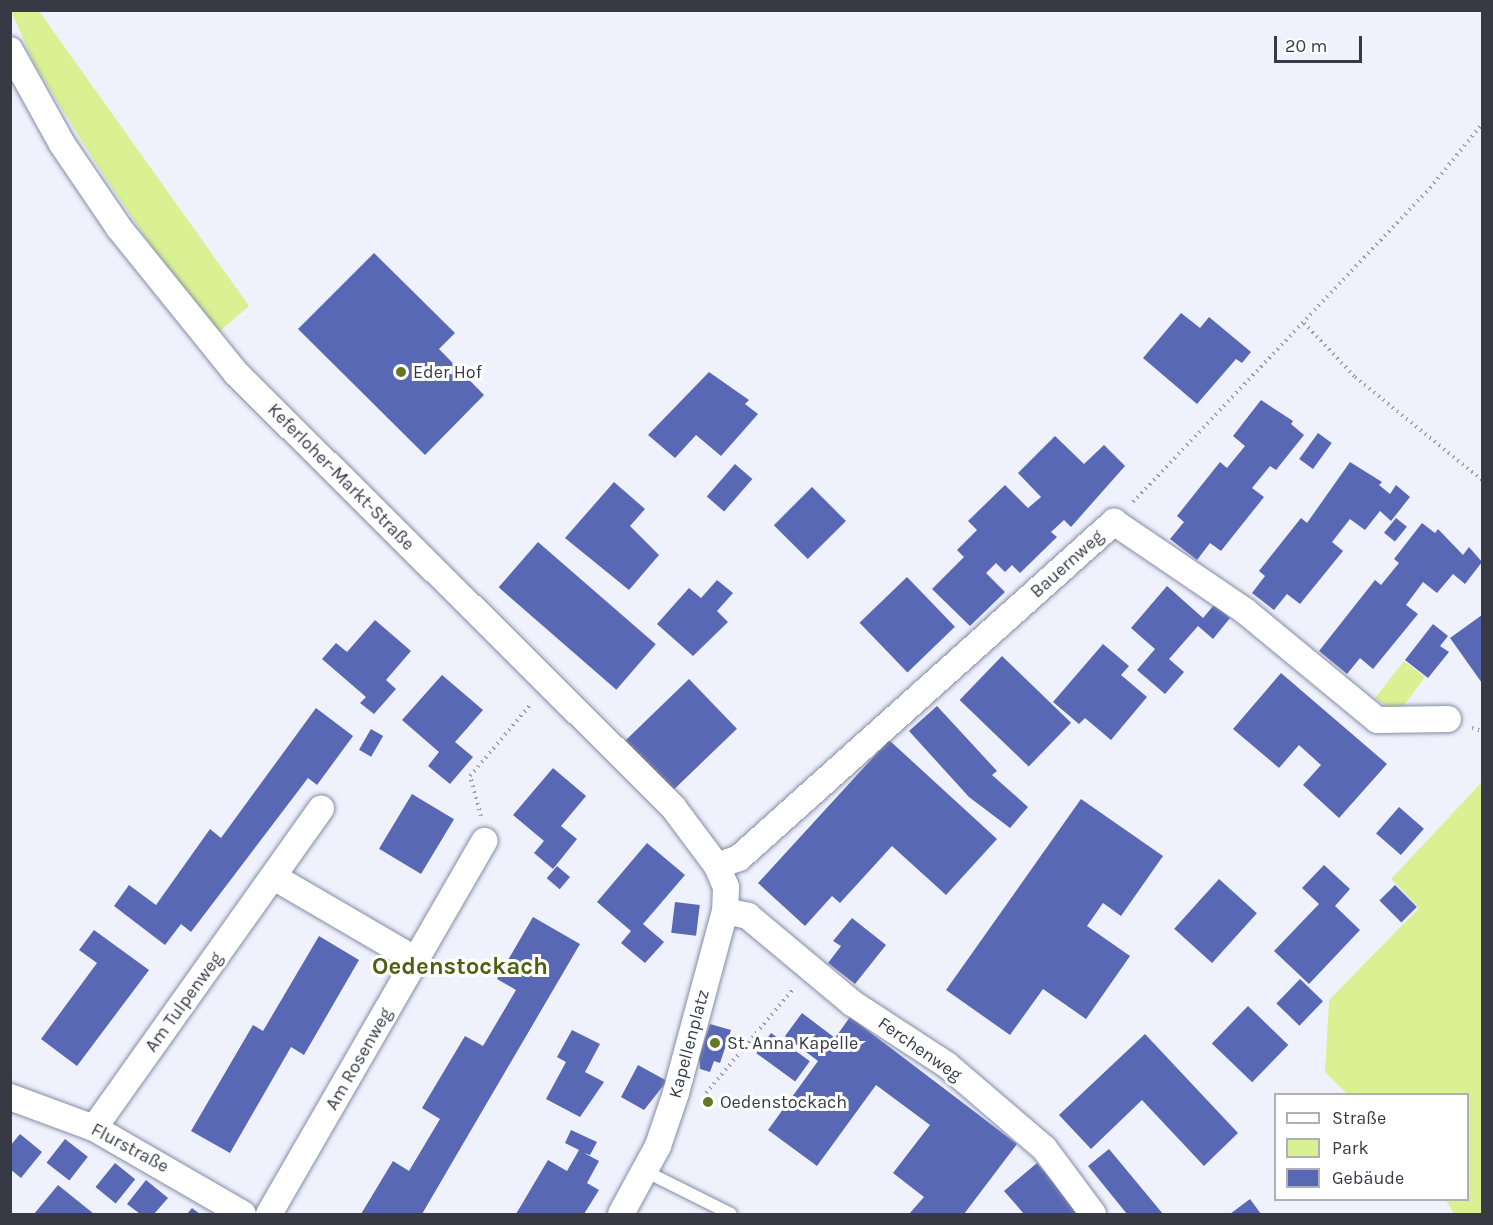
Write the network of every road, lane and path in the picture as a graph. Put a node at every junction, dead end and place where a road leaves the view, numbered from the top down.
1 (10, 50) edge
2 (1482, 124) edge
3 (1304, 323) junction
4 (1482, 480) edge
5 (1114, 522) junction
6 (534, 701) dead end
7 (1448, 719) dead end
8 (321, 808) dead end
9 (484, 842) joint
10 (717, 866) junction
11 (274, 877) junction
12 (725, 911) junction
13 (416, 960) junction
14 (810, 969) junction
15 (10, 1097) edge
16 (699, 1101) dead end
17 (94, 1128) junction
18 (645, 1171) junction
19 (243, 1215) edge
20 (269, 1215) edge
21 (621, 1215) edge
22 (731, 1215) edge
23 (1093, 1215) edge

1 - 10 street, Keferloher-Markt-Straße
2 - 3 path
3 - 4 path
3 - 5 path
5 - 7 street, Bauernweg
5 - 10 street, Bauernweg
6 - 9 path
8 - 11 street, Am Tulpenweg
9 - 13 street, Am Rosenweg
10 - 12 street, Kapellenplatz
11 - 13 street
11 - 17 street, Am Tulpenweg
12 - 14 street, Ferchenweg
12 - 18 street, Kapellenplatz
13 - 20 street, Am Rosenweg
14 - 16 path
14 - 23 street, Ferchenweg
15 - 17 street, Flurstraße
17 - 19 street, Flurstraße
18 - 21 street, Kapellenplatz
18 - 22 lane

